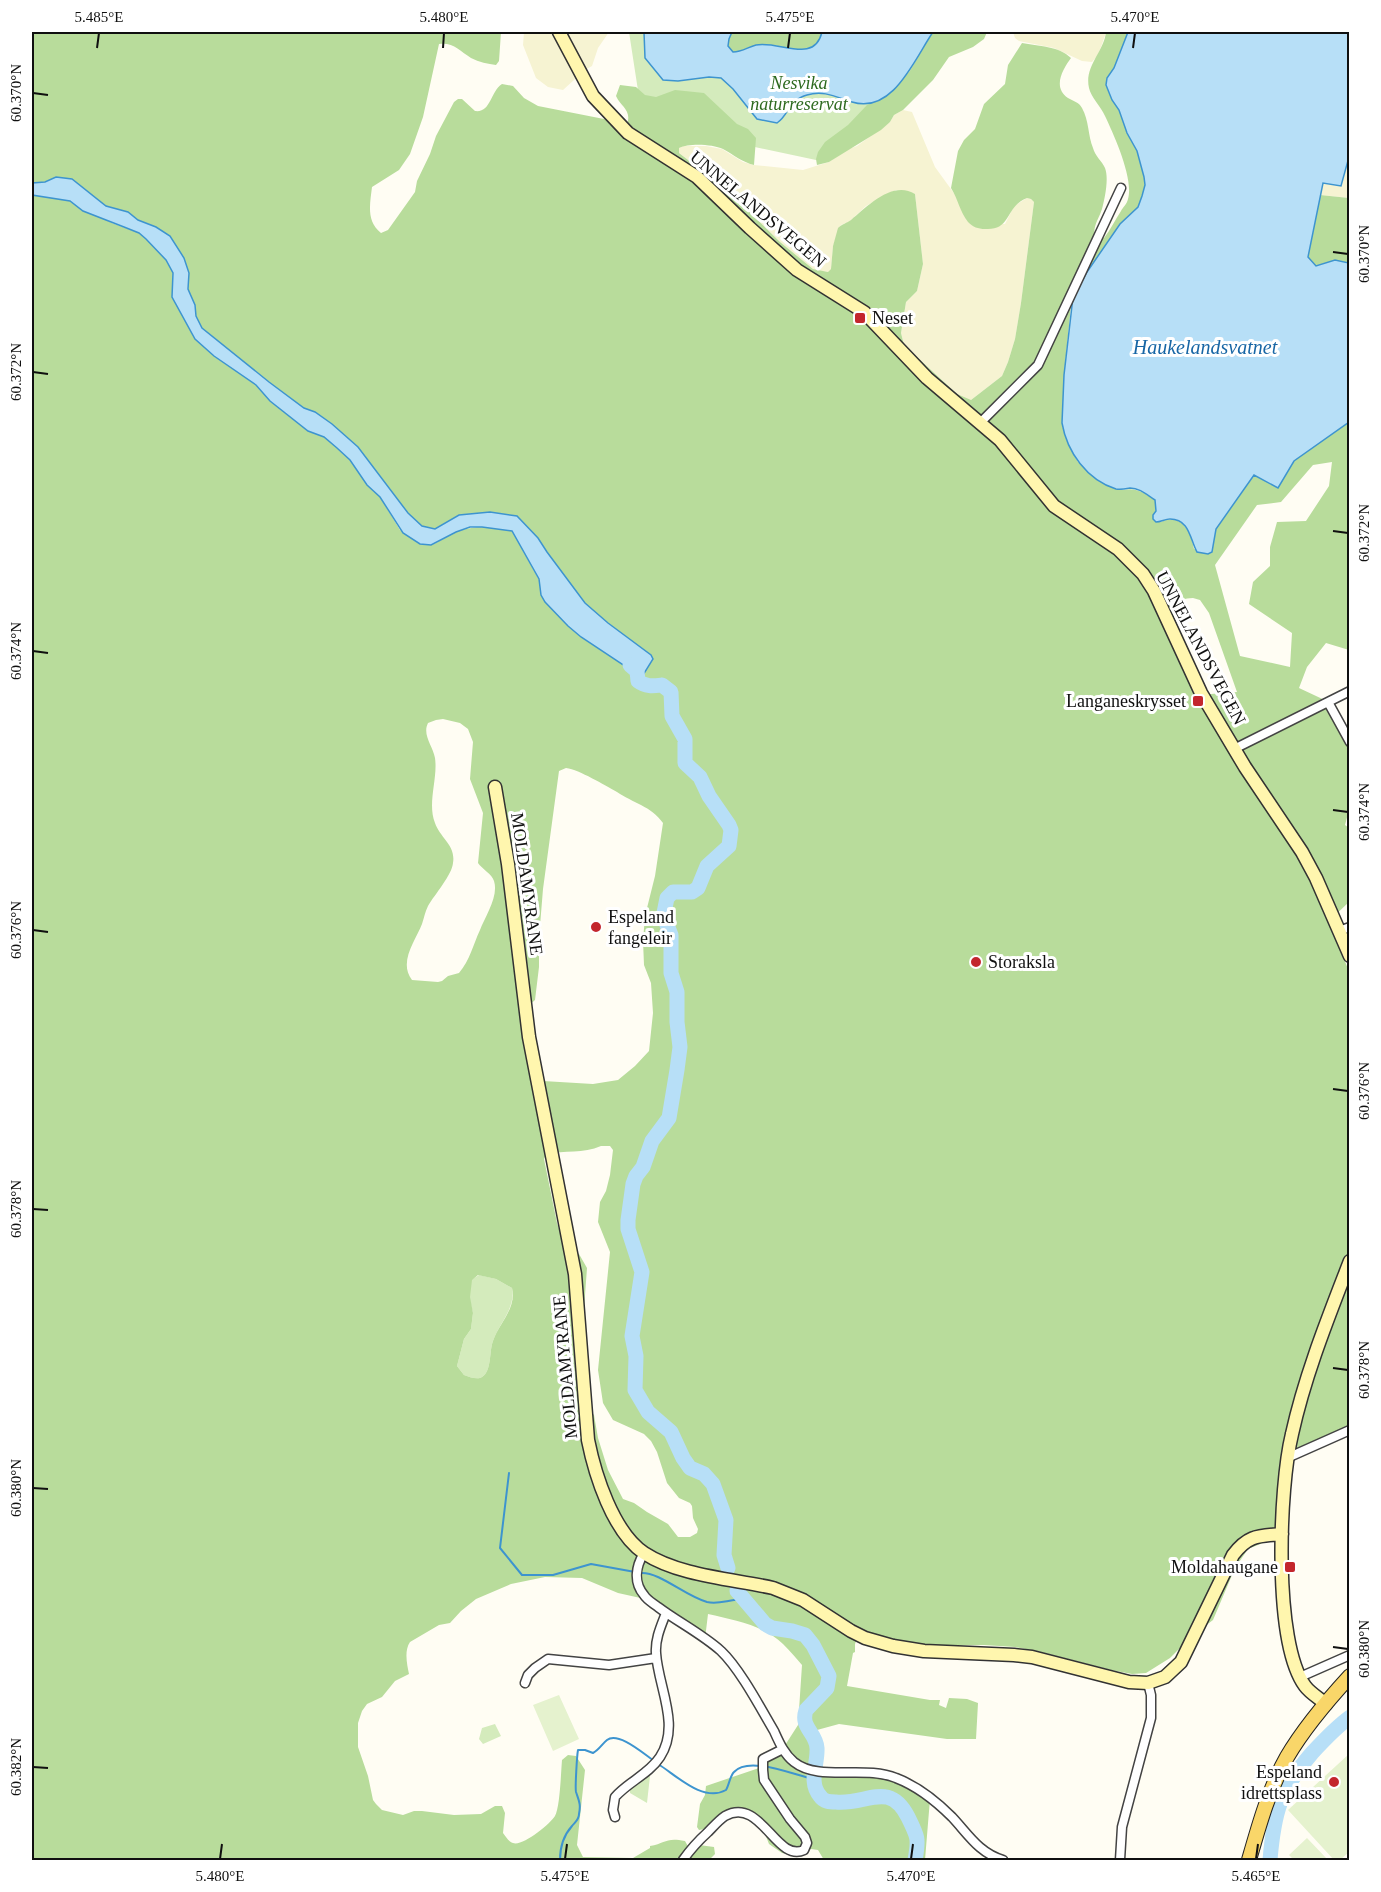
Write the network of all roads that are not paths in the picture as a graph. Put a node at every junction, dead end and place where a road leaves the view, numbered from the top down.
1 (559, 32) edge
2 (1121, 188) dead end
3 (980, 423) junction
4 (1350, 691) edge
5 (1329, 702) junction
6 (1350, 742) edge
7 (1234, 749) junction
8 (495, 787) dead end
9 (1345, 929) edge
10 (1350, 956) edge
11 (1350, 1260) edge
12 (1350, 1430) edge
13 (1287, 1458) junction
14 (1282, 1534) junction
15 (644, 1553) junction
16 (666, 1613) junction
17 (1350, 1655) edge
18 (656, 1658) junction
19 (1350, 1676) edge
20 (1300, 1677) junction
21 (525, 1683) dead end
22 (1148, 1683) junction
23 (1326, 1704) junction
24 (783, 1749) junction
25 (615, 1817) dead end
26 (683, 1860) edge
27 (1003, 1860) edge
28 (1120, 1860) edge
29 (1249, 1860) edge

1 - 3 main road, UNNELANDSVEGEN
2 - 3 street
3 - 7 main road, UNNELANDSVEGEN
4 - 5 street
5 - 6 street
5 - 7 street
7 - 9 main road, UNNELANDSVEGEN
8 - 15 main road, MOLDAMYRANE
9 - 10 main road, UNNELANDSVEGEN
11 - 13 main road
12 - 13 street
13 - 14 main road
14 - 20 main road
14 - 22 main road
15 - 16 street
15 - 22 main road, MOLDAMYRANE
16 - 18 street
16 - 24 street
17 - 20 street
18 - 21 street
18 - 25 street
19 - 23 main road
20 - 23 main road
22 - 28 street
23 - 29 main road
24 - 26 street
24 - 27 street

